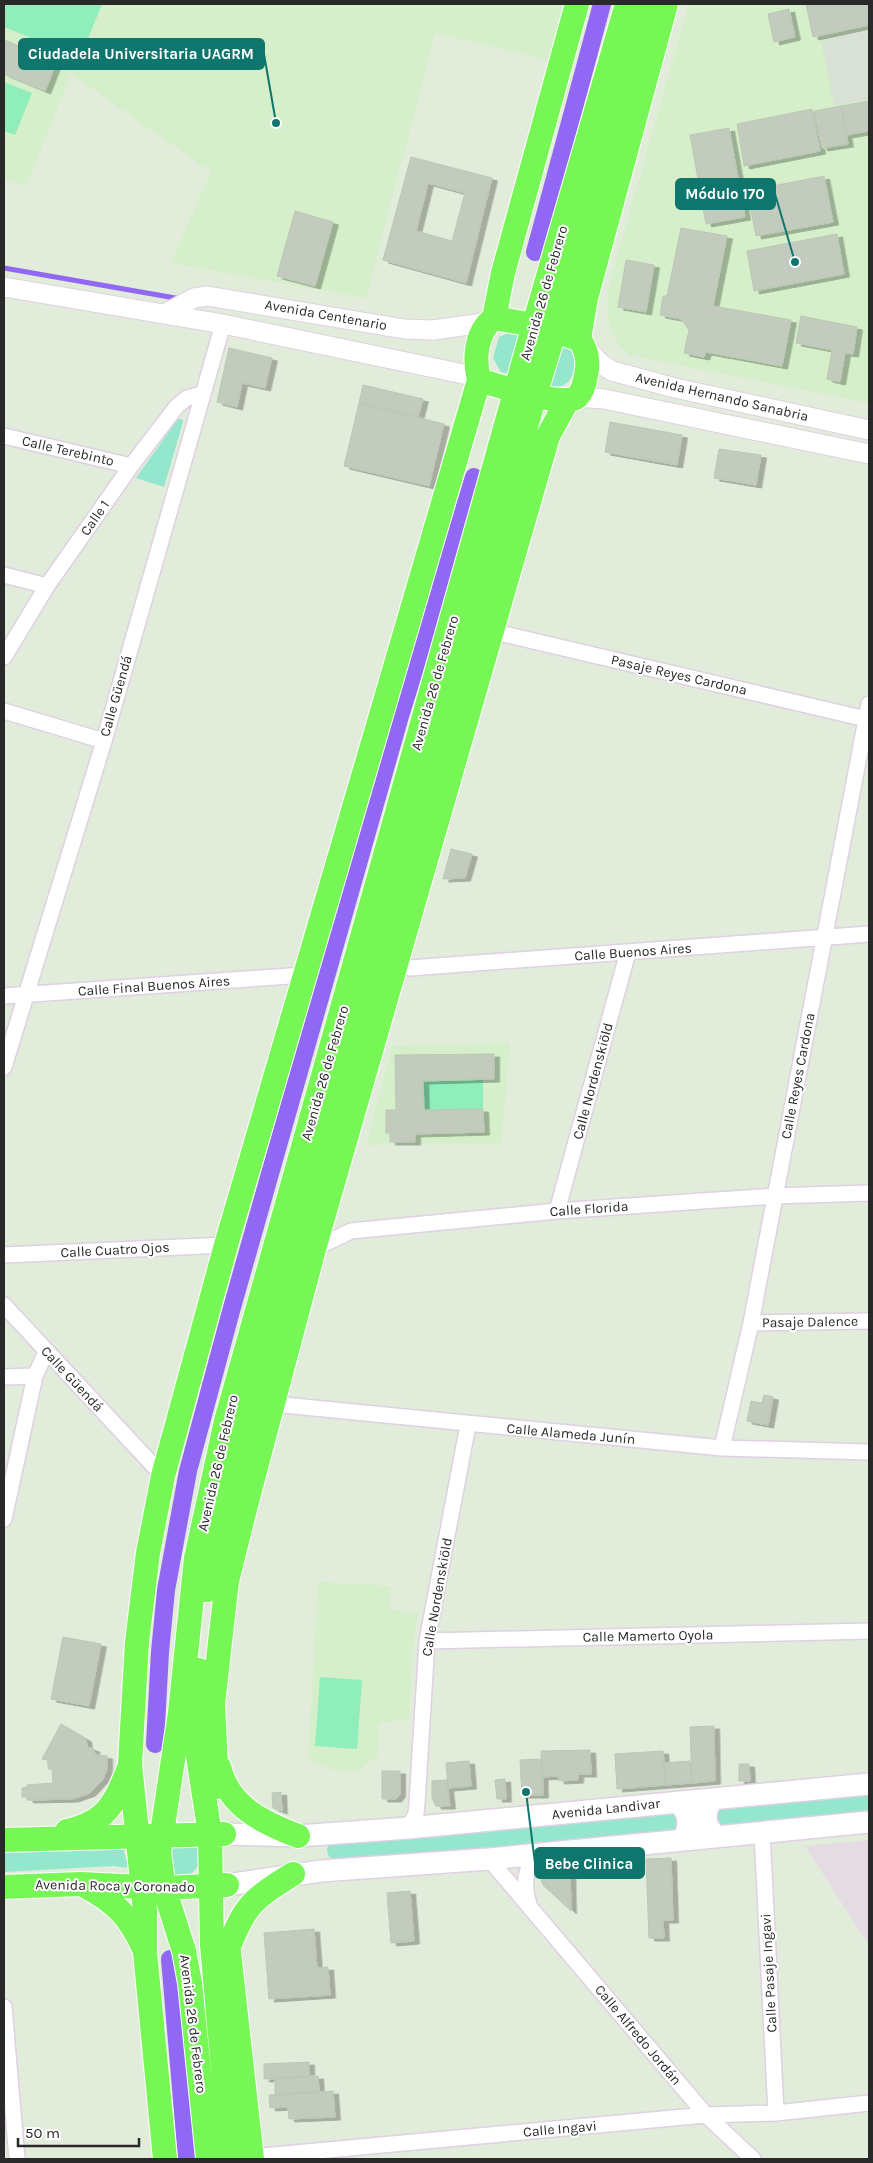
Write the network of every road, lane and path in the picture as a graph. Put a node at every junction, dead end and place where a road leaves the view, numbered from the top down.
1 (577, 4) edge
2 (627, 4) edge
3 (646, 4) edge
4 (666, 4) edge
5 (4, 287) edge
6 (179, 305) junction
7 (492, 320) junction
8 (223, 324) junction
9 (545, 328) junction
10 (582, 342) junction
11 (479, 378) junction
12 (674, 388) junction
13 (526, 393) junction
14 (202, 394) junction
15 (572, 399) junction
16 (668, 413) junction
17 (869, 430) edge
18 (4, 436) edge
19 (869, 454) edge
20 (132, 466) junction
21 (4, 575) edge
22 (47, 586) junction
23 (491, 631) junction
24 (4, 658) edge
25 (869, 704) edge
26 (4, 711) edge
27 (866, 719) junction
28 (104, 741) junction
29 (869, 934) edge
30 (825, 938) junction
31 (628, 952) junction
32 (396, 965) junction
33 (304, 975) junction
34 (24, 995) junction
35 (4, 996) edge
36 (4, 1067) edge
37 (869, 1193) edge
38 (774, 1196) junction
39 (557, 1211) junction
40 (226, 1245) junction
41 (314, 1250) junction
42 (4, 1255) edge
43 (4, 1305) edge
44 (869, 1321) edge
45 (750, 1323) junction
46 (46, 1352) junction
47 (35, 1376) junction
48 (4, 1377) edge
49 (273, 1404) junction
50 (468, 1425) junction
51 (722, 1448) junction
52 (142, 1452) junction
53 (869, 1452) edge
54 (170, 1453) junction
55 (163, 1476) junction
56 (7, 1487) edge
57 (4, 1519) edge
58 (869, 1631) edge
59 (428, 1641) junction
60 (214, 1748) junction
61 (130, 1764) junction
62 (869, 1784) edge
63 (712, 1800) junction
64 (678, 1802) junction
65 (869, 1822) edge
66 (408, 1828) junction
67 (762, 1832) junction
68 (217, 1834) junction
69 (137, 1835) junction
70 (161, 1835) junction
71 (298, 1836) junction
72 (716, 1837) junction
73 (34, 1839) junction
74 (4, 1840) edge
75 (682, 1840) junction
76 (535, 1854) junction
77 (489, 1858) junction
78 (293, 1874) junction
79 (81, 1884) junction
80 (219, 1886) junction
81 (4, 1887) edge
82 (153, 1888) junction
83 (529, 1906) junction
84 (228, 1949) junction
85 (145, 1952) junction
86 (4, 2007) edge
87 (7, 2072) edge
88 (869, 2103) edge
89 (776, 2113) junction
90 (706, 2115) junction
91 (17, 2159) edge
92 (165, 2159) edge
93 (208, 2159) edge
94 (245, 2159) edge
95 (753, 2159) edge

1 - 7 main road
2 - 9 main road, Avenida 26 de Febrero
3 - 9 main road, Avenida 26 de Febrero
4 - 10 main road
5 - 6 street, Avenida Centenario
6 - 7 street, Avenida Centenario
6 - 8 street, Avenida Centenario
7 - 9 main road
7 - 11 main road, Avenida 26 de Febrero
8 - 11 street, Avenida Centenario
8 - 14 street, Calle Güendá
9 - 10 main road
9 - 13 main road, Avenida 26 de Febrero
10 - 12 street, Avenida Hernando Sanabria
10 - 15 main road, Avenida 26 de Febrero
11 - 13 main road
11 - 33 main road, Avenida 26 de Febrero
12 - 16 street
12 - 17 street, Avenida Hernando Sanabria
13 - 15 main road
13 - 68 main road, Avenida 26 de Febrero
13 - 70 main road, Avenida 26 de Febrero
14 - 20 street, Calle 1
14 - 28 street, Calle Güendá
15 - 16 street, Avenida Hernando Sanabria
15 - 23 main road, Avenida 26 de Febrero
16 - 19 street, Avenida Hernando Sanabria
18 - 20 street, Calle Terebinto
20 - 22 street, Calle 1
21 - 22 street
22 - 24 street, Calle 1
23 - 27 street, Pasaje Reyes Cardona
23 - 32 main road, Avenida 26 de Febrero
25 - 27 street, Calle Reyes Cardona
26 - 28 street
27 - 30 street, Calle Reyes Cardona
28 - 34 street, Calle Güendá
29 - 30 street, Calle Buenos Aires
30 - 31 street, Calle Buenos Aires
30 - 38 street, Calle Reyes Cardona
31 - 32 street, Calle Buenos Aires
31 - 39 street, Calle Nordenskiöld
32 - 41 main road, Avenida 26 de Febrero
33 - 34 street, Calle Final Buenos Aires
33 - 40 main road, Avenida 26 de Febrero
34 - 35 street, Calle Final Buenos Aires
34 - 36 street, Calle Güendá
37 - 38 street, Calle Florida
38 - 39 street, Calle Florida
38 - 45 street, Calle Reyes Cardona
39 - 41 street, Calle Florida
40 - 42 street, Calle Cuatro Ojos
40 - 54 main road, Avenida 26 de Febrero
41 - 49 main road, Avenida 26 de Febrero
43 - 46 street, Calle Güendá
44 - 45 street, Pasaje Dalence
45 - 51 street, Calle Reyes Cardona
46 - 47 street
46 - 52 street, Calle Güendá
47 - 48 street
47 - 56 street
49 - 50 street, Calle Alameda Junín
49 - 60 main road, Avenida 26 de Febrero
50 - 51 street, Calle Alameda Junín
50 - 59 street, Calle Nordenskiöld
51 - 53 street, Calle Alameda Junín
52 - 54 street
52 - 55 street, Calle Güendá
54 - 55 main road, Avenida 26 de Febrero
55 - 61 main road, Avenida 26 de Febrero
56 - 57 street
58 - 59 street, Calle Mamerto Oyola
59 - 66 street, Calle Nordenskiöld
60 - 68 main road, Avenida 26 de Febrero
60 - 71 main road
61 - 69 main road, Avenida 26 de Febrero
61 - 73 main road
62 - 63 main road, Avenida Landivar
63 - 64 main road, Avenida Landivar
63 - 72 main road
64 - 66 main road, Avenida Landivar
64 - 75 main road
65 - 67 main road
66 - 71 main road, Avenida Landivar
67 - 72 main road
67 - 89 street, Calle Pasaje Ingavi
68 - 70 main road
68 - 71 main road, Avenida Landivar
68 - 80 main road, Avenida 26 de Febrero
69 - 70 main road
69 - 73 main road
69 - 82 main road, Avenida 26 de Febrero
70 - 82 main road, Avenida 26 de Febrero
72 - 75 main road
73 - 74 main road
75 - 76 main road
76 - 77 main road
76 - 83 street
77 - 78 main road
77 - 83 street, Calle Alfredo Jordán
78 - 80 main road
78 - 84 main road
79 - 81 main road, Avenida Roca y Coronado
79 - 82 main road, Avenida Roca y Coronado
79 - 85 main road
80 - 82 main road, Avenida Roca y Coronado
80 - 84 main road, Avenida 26 de Febrero
80 - 94 main road, Avenida 26 de Febrero
82 - 85 main road, Avenida 26 de Febrero
82 - 93 main road, Avenida 26 de Febrero
83 - 90 street, Calle Alfredo Jordán
84 - 94 main road, Avenida 26 de Febrero
85 - 92 main road, Avenida 26 de Febrero
86 - 87 street
87 - 91 street
88 - 89 street, Calle Ingavi
89 - 90 street, Calle Ingavi
90 - 94 street, Calle Ingavi
90 - 95 street, Calle Alfredo Jordán

